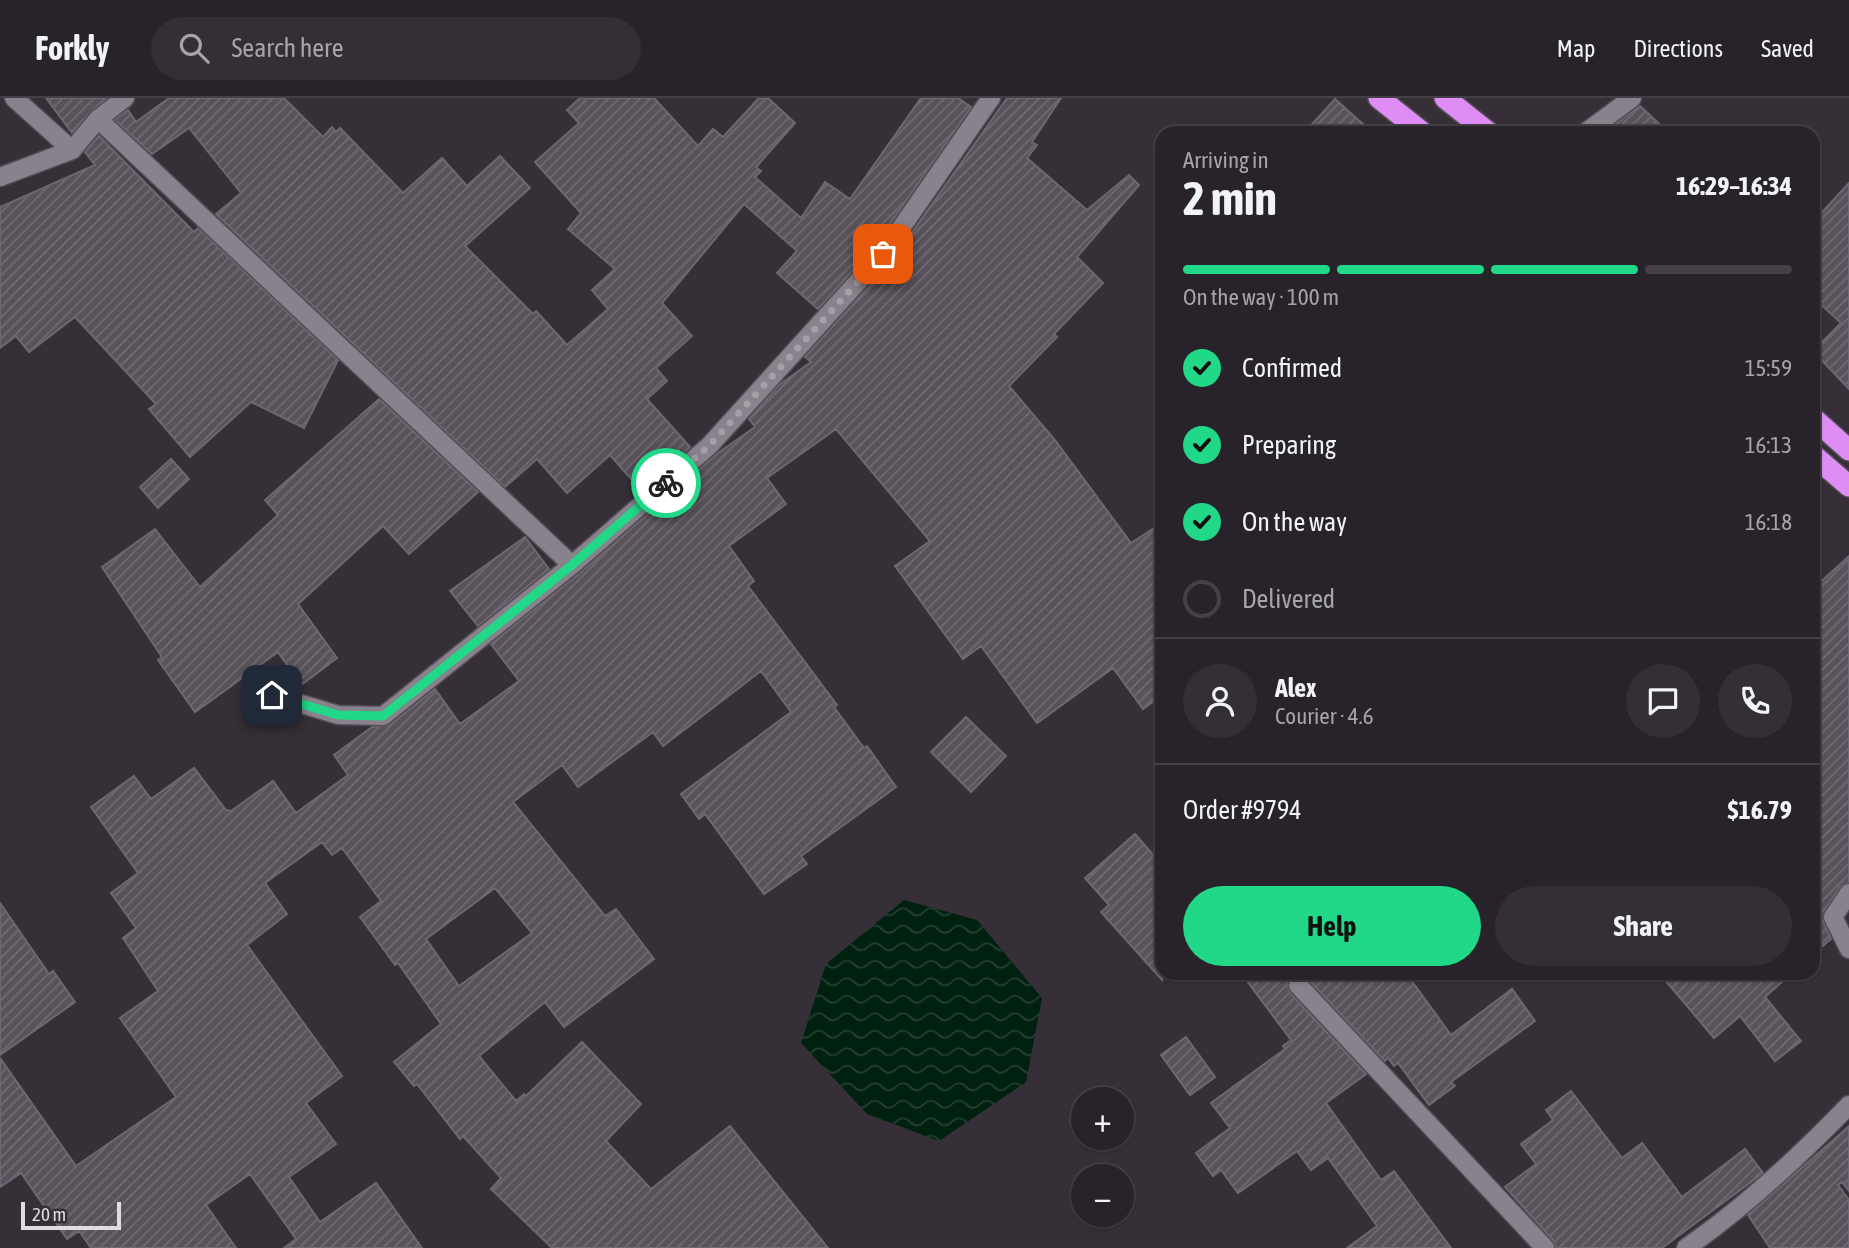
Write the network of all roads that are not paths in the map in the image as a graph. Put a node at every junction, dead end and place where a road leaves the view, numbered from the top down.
1 (14, 98) edge
2 (125, 98) edge
3 (991, 98) edge
4 (1379, 98) edge
5 (1445, 98) edge
6 (1632, 98) edge
7 (98, 119) junction
8 (1414, 126) edge
9 (1480, 126) edge
10 (1594, 126) edge
11 (72, 150) junction
12 (0, 177) edge
13 (1820, 424) edge
14 (1849, 450) edge
15 (1820, 461) edge
16 (1849, 486) edge
17 (572, 565) junction
18 (272, 695) dead end
19 (1849, 893) edge
20 (1849, 949) edge
21 (1298, 985) dead end
22 (1849, 1105) edge
23 (1545, 1248) edge
24 (1686, 1248) edge

1 - 11 street
2 - 7 street
3 - 17 street
4 - 8 highway
5 - 9 highway
6 - 10 street
7 - 11 street
7 - 17 street
11 - 12 street
13 - 14 highway
15 - 16 highway
17 - 18 street
19 - 20 street
21 - 23 street
22 - 24 street

